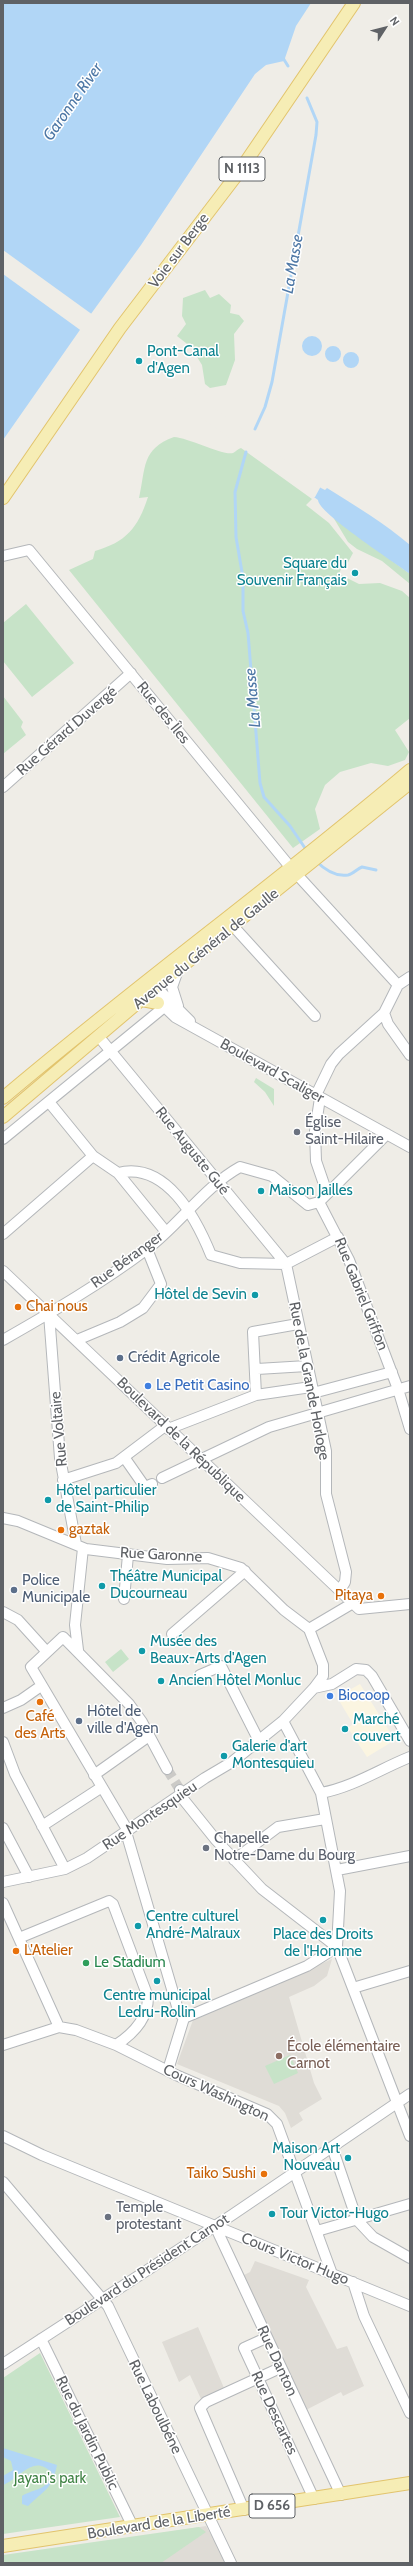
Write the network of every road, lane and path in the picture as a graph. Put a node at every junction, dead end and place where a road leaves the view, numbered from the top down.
1 (354, 3) edge
2 (3, 498) edge
3 (3, 556) edge
4 (131, 673) junction
5 (410, 770) edge
6 (410, 783) edge
7 (3, 787) edge
8 (319, 851) junction
9 (294, 868) junction
10 (234, 927) junction
11 (175, 965) junction
12 (410, 977) edge
13 (398, 985) junction
14 (148, 990) junction
15 (160, 1006) junction
16 (180, 1011) junction
17 (384, 1012) junction
18 (315, 1016) dead end
19 (197, 1028) junction
20 (99, 1037) junction
21 (110, 1051) junction
22 (410, 1055) edge
23 (318, 1096) junction
24 (3, 1098) edge
25 (48, 1102) junction
26 (3, 1117) edge
27 (387, 1134) junction
28 (3, 1139) edge
29 (410, 1147) edge
30 (93, 1156) junction
31 (118, 1173) junction
32 (219, 1184) junction
33 (327, 1194) junction
34 (319, 1202) junction
35 (190, 1209) junction
36 (166, 1232) junction
37 (3, 1234) edge
38 (338, 1237) junction
39 (147, 1249) junction
40 (286, 1264) junction
41 (3, 1271) edge
42 (49, 1314) junction
43 (298, 1324) junction
44 (3, 1340) edge
45 (77, 1340) junction
46 (307, 1366) junction
47 (257, 1369) junction
48 (392, 1372) junction
49 (410, 1386) edge
50 (398, 1389) junction
51 (312, 1390) junction
52 (256, 1395) junction
53 (318, 1411) junction
54 (166, 1428) junction
55 (410, 1429) edge
56 (124, 1457) junction
57 (199, 1458) junction
58 (162, 1478) dead end
59 (63, 1480) junction
60 (152, 1484) dead end
61 (3, 1518) edge
62 (79, 1546) junction
63 (128, 1555) junction
64 (245, 1571) junction
65 (340, 1590) junction
66 (124, 1599) dead end
67 (410, 1604) edge
68 (356, 1606) junction
69 (3, 1612) edge
70 (75, 1625) junction
71 (309, 1629) junction
72 (172, 1634) dead end
73 (64, 1638) junction
74 (78, 1650) junction
75 (47, 1652) junction
76 (365, 1662) dead end
77 (356, 1670) junction
78 (200, 1675) dead end
79 (41, 1686) junction
80 (314, 1688) junction
81 (3, 1708) edge
82 (283, 1721) junction
83 (149, 1736) junction
84 (259, 1741) junction
85 (410, 1741) edge
86 (3, 1742) edge
87 (410, 1757) edge
88 (167, 1769) tunnel mouth
89 (94, 1775) junction
90 (102, 1787) junction
91 (181, 1792) junction
92 (321, 1793) junction
93 (325, 1819) junction
94 (42, 1826) junction
95 (3, 1828) edge
96 (127, 1831) junction
97 (410, 1856) edge
98 (234, 1860) junction
99 (65, 1869) junction
100 (337, 1870) junction
101 (29, 1877) junction
102 (3, 1882) edge
103 (3, 1903) edge
104 (19, 1938) junction
105 (337, 1947) junction
106 (410, 1971) edge
107 (353, 1988) junction
108 (184, 2018) junction
109 (59, 2027) junction
110 (116, 2045) junction
111 (3, 2046) edge
112 (168, 2070) junction
113 (410, 2094) edge
114 (397, 2102) junction
115 (3, 2136) edge
116 (410, 2136) edge
117 (332, 2147) junction
118 (294, 2172) junction
119 (5, 2189) edge
120 (410, 2204) edge
121 (357, 2220) junction
122 (215, 2226) junction
123 (317, 2231) junction
124 (410, 2258) edge
125 (332, 2274) junction
126 (353, 2282) junction
127 (101, 2299) junction
128 (410, 2306) edge
129 (266, 2338) junction
130 (41, 2339) junction
131 (3, 2364) edge
132 (280, 2368) junction
133 (258, 2378) junction
134 (410, 2413) edge
135 (410, 2483) edge
136 (341, 2495) junction
137 (314, 2500) junction
138 (244, 2510) junction
139 (208, 2515) junction
140 (134, 2527) junction
141 (3, 2546) edge
142 (231, 2563) edge

1 - 2 main road, Voie sur Berge / N 1113
3 - 4 street, Rue des Îles
4 - 7 street, Rue Gérard Duvergé
4 - 9 street, Rue des Îles
5 - 8 main road, Avenue du Général de Gaulle
6 - 8 main road, Avenue du Général de Gaulle
8 - 9 main road, Avenue du Général de Gaulle
9 - 10 main road, Avenue du Général de Gaulle
9 - 11 main road, Avenue du Général de Gaulle
9 - 13 street, Rue des Îles
10 - 11 main road, Avenue du Général de Gaulle
10 - 18 street
11 - 14 main road, Avenue du Général de Gaulle
11 - 16 street
12 - 13 street
13 - 17 street
14 - 15 main road
14 - 16 street, Boulevard Scaliger
14 - 20 main road, Avenue du Général de Gaulle
14 - 24 main road
15 - 19 street, Boulevard Scaliger
15 - 21 street
16 - 19 street, Boulevard Scaliger
17 - 22 street
17 - 23 street
19 - 23 street, Boulevard Scaliger
20 - 21 street, Rue Auguste Gué
20 - 26 main road, Avenue du Général de Gaulle
21 - 25 street
21 - 32 street, Rue Auguste Gué
23 - 27 street, Boulevard Scaliger
23 - 33 street
25 - 28 street
25 - 30 street
27 - 29 street, Boulevard Scaliger
27 - 33 street
30 - 31 street
30 - 37 street
31 - 35 street
31 - 36 street
32 - 34 street, Rue Béranger
32 - 35 street, Rue Béranger
32 - 40 street, Rue Auguste Gué
33 - 34 street
34 - 38 street, Rue Gabriel Griffon
35 - 36 street, Rue Béranger
35 - 40 street
36 - 39 street, Rue Béranger
38 - 40 street
38 - 48 street, Rue Gabriel Griffon
39 - 42 street, Rue Béranger
39 - 45 street
40 - 43 street, Rue de la Grande Horloge
41 - 42 street, Boulevard de la République
42 - 44 street, Rue Béranger
42 - 45 street, Boulevard de la République
42 - 59 street, Rue Voltaire
43 - 46 street, Rue de la Grande Horloge
43 - 47 street
45 - 54 street, Boulevard de la République
46 - 47 street
46 - 51 street, Rue de la Grande Horloge
47 - 52 street
48 - 50 street, Rue Gabriel Griffon
48 - 51 street
49 - 50 street
50 - 53 street
50 - 55 street, Rue Gabriel Griffon
51 - 52 street
51 - 53 street, Rue de la Grande Horloge
52 - 54 street
53 - 57 street
53 - 65 street, Rue de la Grande Horloge
54 - 56 street
54 - 57 street, Boulevard de la République
56 - 59 street
56 - 60 street
57 - 58 street
57 - 65 street, Boulevard de la République
59 - 62 street, Rue Voltaire
61 - 62 street, Rue Garonne
62 - 63 street, Rue Garonne
62 - 70 street, Rue Voltaire
63 - 64 street, Rue Garonne
63 - 66 street
64 - 71 street, Rue Garonne
64 - 72 street
65 - 68 street, Boulevard de la République
67 - 68 street
68 - 71 street
69 - 75 street
70 - 73 street
70 - 74 street, Rue Voltaire
71 - 80 street, Rue Montesquieu
73 - 74 street
73 - 75 street
74 - 83 street
75 - 79 street
76 - 77 street
77 - 80 street
77 - 85 street
78 - 84 street
79 - 81 street
79 - 89 street
80 - 82 street, Rue Montesquieu
82 - 84 street, Rue Montesquieu
82 - 92 street
83 - 88 street
83 - 89 street
84 - 91 street, Rue Montesquieu
86 - 94 street
87 - 92 street
89 - 90 street
90 - 94 street
90 - 96 street
91 - 96 street, Rue Montesquieu
91 - 98 street
92 - 93 street
93 - 98 street
93 - 100 street
94 - 99 street
95 - 101 street
96 - 99 street, Rue Montesquieu
96 - 108 street
97 - 100 street
98 - 105 street
99 - 101 street, Rue Montesquieu
100 - 105 street
101 - 102 street, Rue Montesquieu
103 - 104 street
104 - 109 street
104 - 110 street
105 - 107 street
105 - 108 street
106 - 107 street
107 - 114 street
108 - 112 street
109 - 110 street, Cours Washington
109 - 111 street
110 - 112 street, Cours Washington
112 - 118 street, Cours Washington
113 - 114 street, Boulevard du Président Carnot
114 - 116 street
114 - 117 street, Boulevard du Président Carnot
115 - 122 street, Cours Victor Hugo
117 - 118 street, Boulevard du Président Carnot
117 - 121 street
118 - 122 street, Boulevard du Président Carnot
118 - 123 street, Cours Washington
119 - 127 street, Rue Laboulbéne
120 - 121 street
121 - 123 street
121 - 124 street
122 - 125 street, Cours Victor Hugo
122 - 127 street, Boulevard du Président Carnot
122 - 129 street, Rue Danton
123 - 125 street, Cours Washington
125 - 126 street, Cours Victor Hugo
126 - 128 street, Cours Victor Hugo
126 - 134 street
127 - 130 street, Boulevard du Président Carnot
127 - 139 street, Rue Laboulbéne
129 - 132 street, Rue Danton
129 - 133 street, Rue Descartes
130 - 131 street, Boulevard du Président Carnot
130 - 140 street, Rue du Jardin Public
132 - 133 street
132 - 136 street, Rue Danton
133 - 137 street, Rue Descartes
133 - 138 street
135 - 136 main road, Boulevard de la Liberté / D 656
136 - 137 main road, Boulevard de la Liberté / D 656
137 - 138 main road, Boulevard de la Liberté / D 656
138 - 139 main road, Boulevard de la Liberté / D 656
139 - 140 main road, Boulevard de la Liberté / D 656
139 - 142 street, Rue Laboulbéne
140 - 141 main road, Boulevard de la Liberté / D 656

